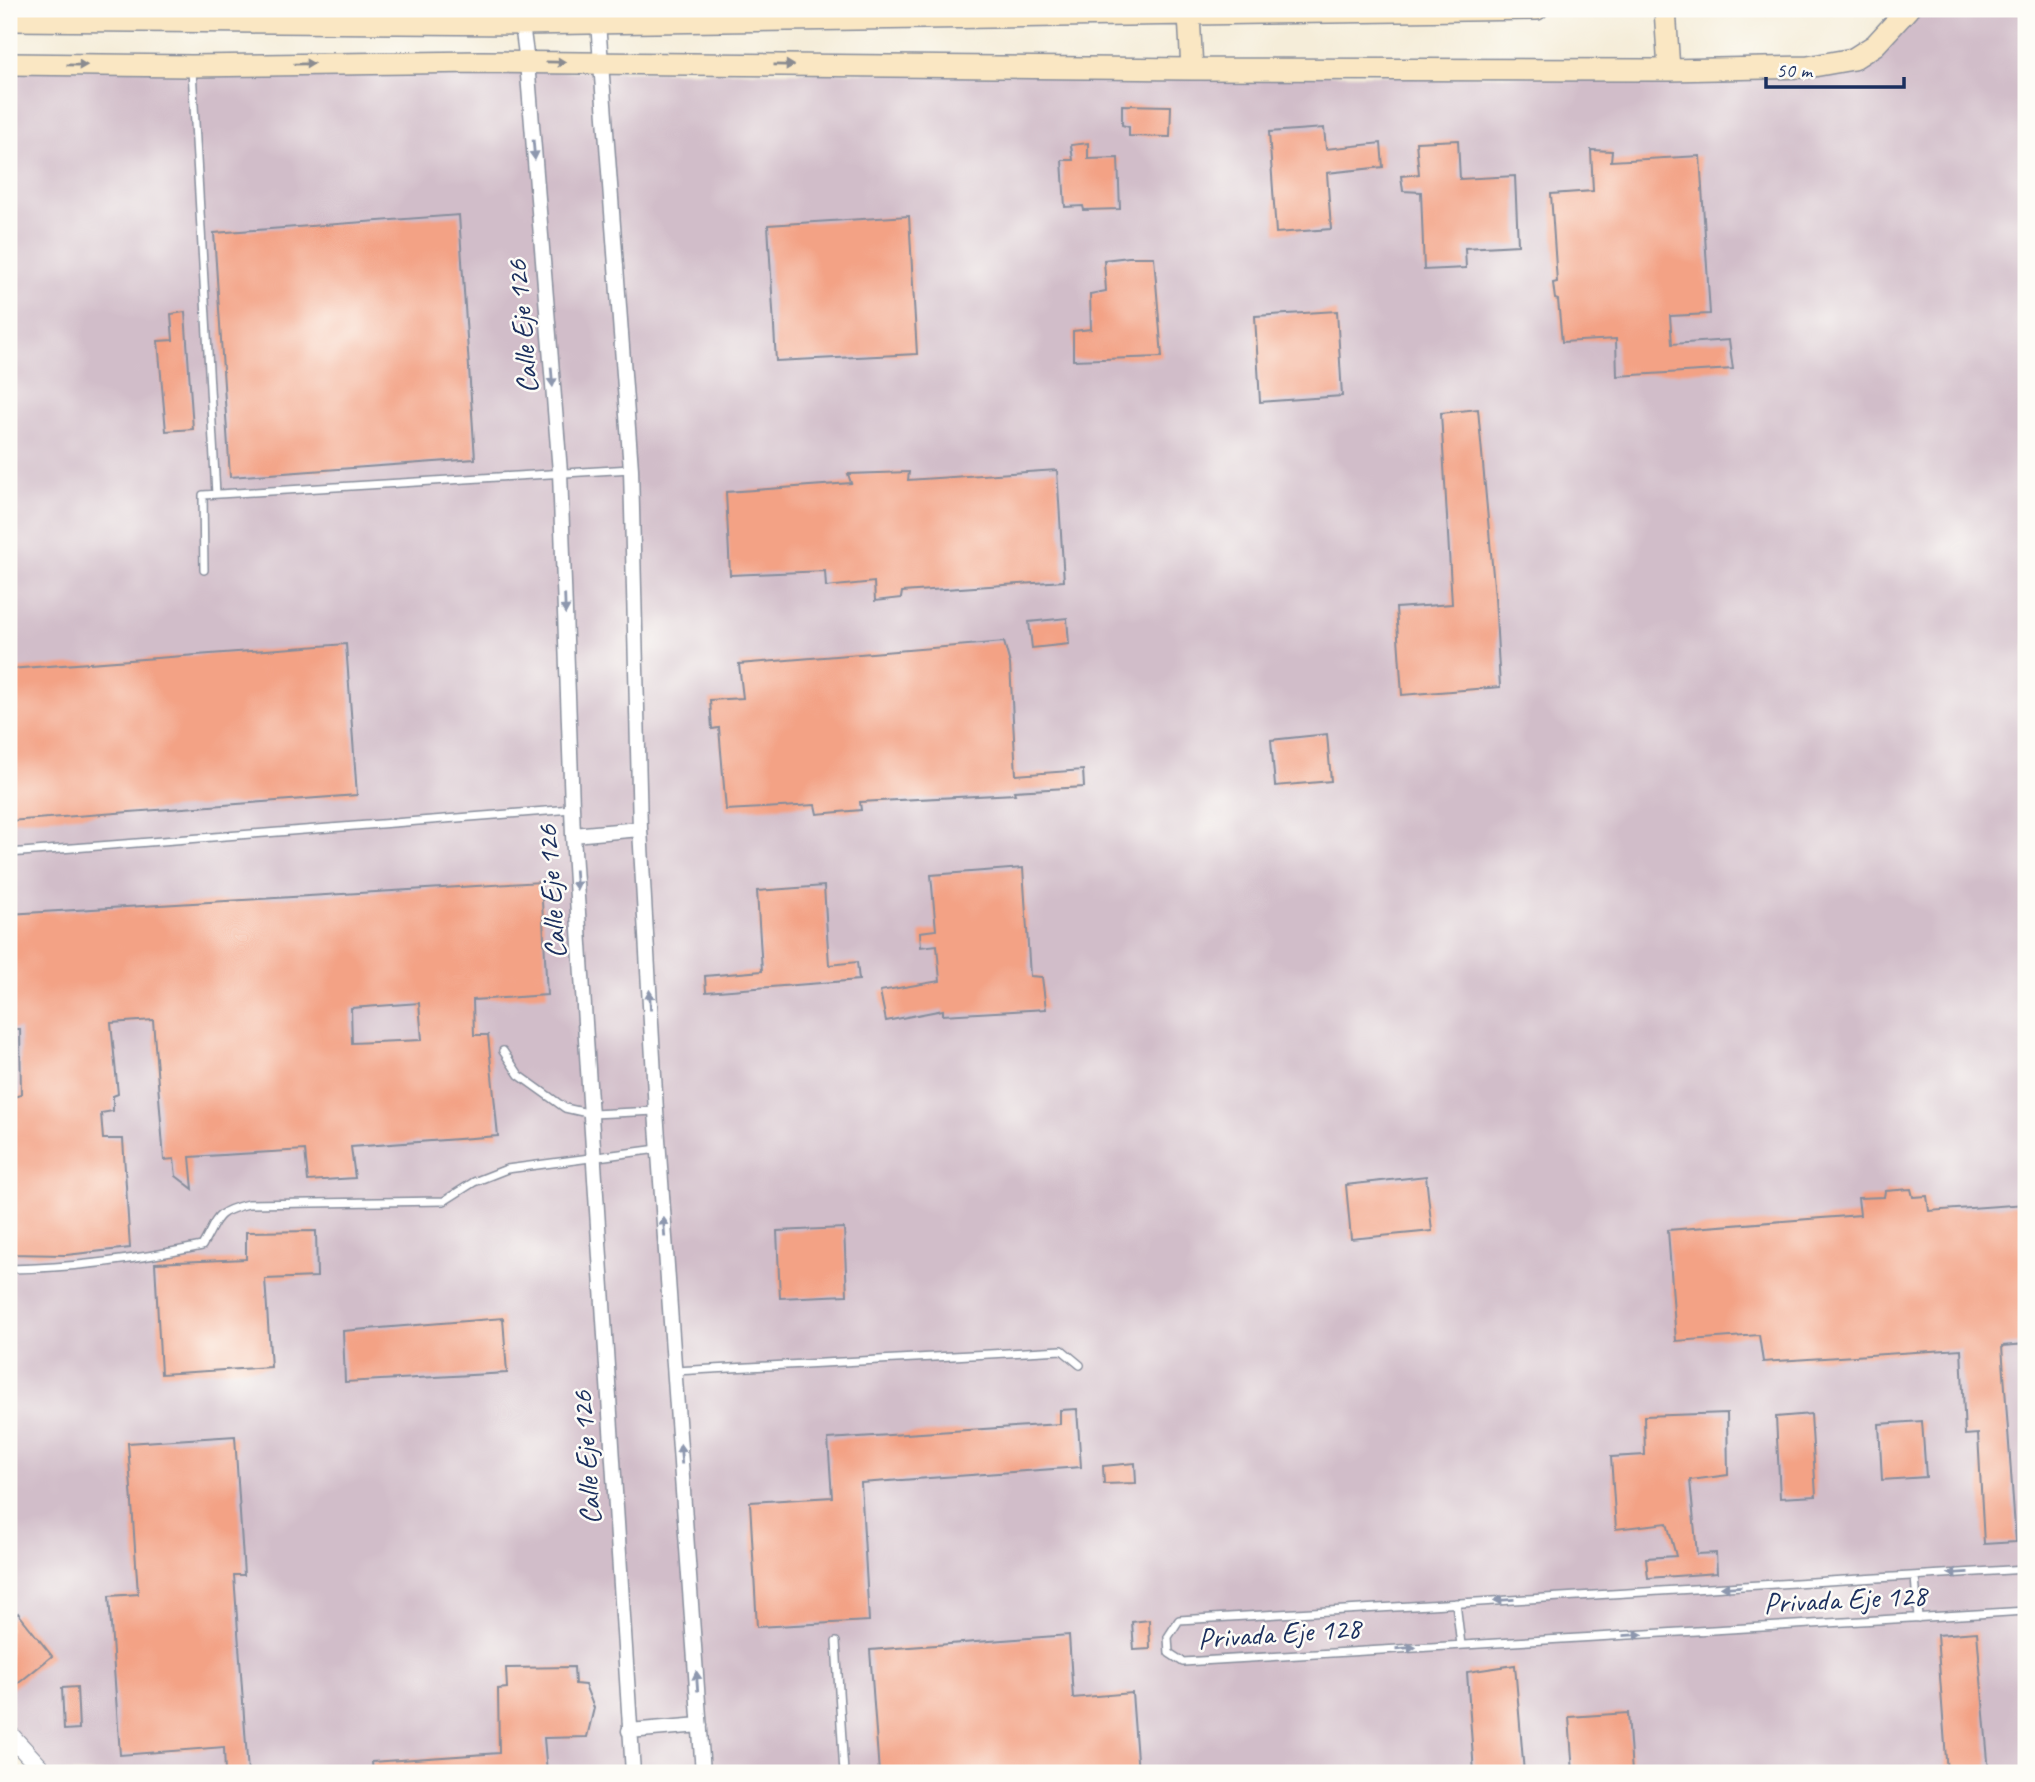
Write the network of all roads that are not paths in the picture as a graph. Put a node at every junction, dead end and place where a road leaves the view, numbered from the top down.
1 (1536, 9) edge
2 (1665, 9) edge
3 (1908, 9) edge
4 (1189, 15) junction
5 (598, 16) edge
6 (521, 17) edge
7 (9, 20) edge
8 (527, 62) junction
9 (599, 63) junction
10 (9, 64) edge
11 (192, 66) junction
12 (1192, 69) junction
13 (1669, 70) junction
14 (631, 469) junction
15 (560, 472) junction
16 (216, 494) junction
17 (204, 570) dead end
18 (572, 809) junction
19 (640, 829) junction
20 (573, 835) junction
21 (9, 853) edge
22 (503, 1051) dead end
23 (656, 1111) junction
24 (592, 1114) junction
25 (659, 1149) junction
26 (593, 1158) junction
27 (9, 1269) edge
28 (1080, 1365) dead end
29 (675, 1371) junction
30 (2026, 1569) edge
31 (1915, 1576) junction
32 (1456, 1603) junction
33 (2026, 1611) edge
34 (1918, 1618) junction
35 (836, 1642) dead end
36 (1461, 1644) junction
37 (700, 1725) junction
38 (629, 1731) junction
39 (9, 1734) edge
40 (45, 1773) edge
41 (632, 1773) edge
42 (703, 1773) edge
43 (844, 1773) edge

1 - 4 main road
2 - 13 main road
3 - 13 main road
4 - 5 main road
4 - 12 main road
5 - 6 main road
5 - 9 street
6 - 7 main road
6 - 8 street, Calle Eje 126
8 -> 9 main road
11 -> 8 main road
8 -> 15 street, Calle Eje 126
9 -> 12 main road
9 - 14 street
10 -> 11 main road
11 - 16 lane
12 - 13 main road
14 - 15 lane
14 - 19 street
15 - 16 lane
15 -> 18 street, Calle Eje 126
16 - 17 lane
18 - 20 street, Calle Eje 126
18 - 21 lane
19 - 20 street
23 -> 19 street
20 -> 24 street, Calle Eje 126
22 - 24 lane
23 - 24 lane
23 - 25 street
24 - 26 street, Calle Eje 126
25 - 26 lane
29 -> 25 street
26 - 27 lane
26 - 38 street, Calle Eje 126
28 - 29 lane
37 -> 29 street
30 -> 31 lane, Privada Eje 128
31 -> 32 lane, Privada Eje 128
31 - 34 lane
32 - 36 lane
32 -> 36 lane, Privada Eje 128
33 - 34 lane, Privada Eje 128
36 -> 34 lane, Privada Eje 128
35 - 43 lane
37 - 38 street
37 - 42 street
38 - 41 street, Calle Eje 126
39 - 40 street

